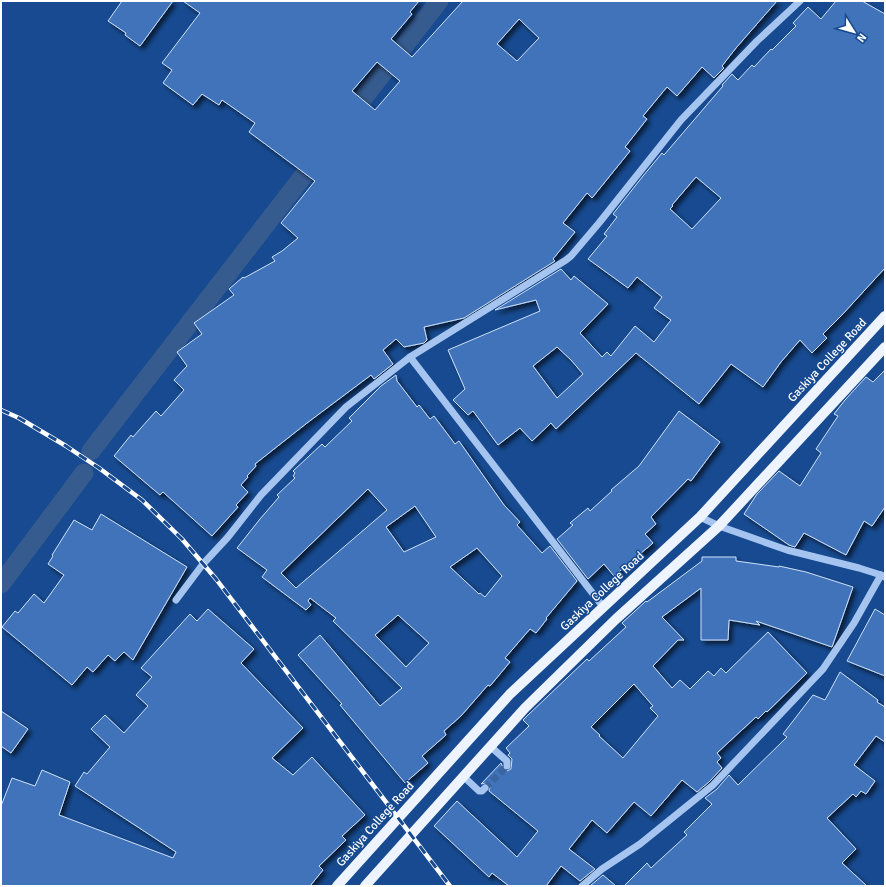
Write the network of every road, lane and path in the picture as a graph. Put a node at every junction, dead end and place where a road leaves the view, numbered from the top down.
1 (800, 1) edge
2 (885, 316) edge
3 (885, 347) edge
4 (410, 357) junction
5 (700, 517) junction
6 (719, 526) junction
7 (883, 576) edge
8 (176, 600) dead end
9 (604, 608) junction
10 (491, 747) junction
11 (507, 766) dead end
12 (464, 777) junction
13 (485, 788) dead end
14 (337, 886) edge
15 (366, 886) edge
16 (582, 886) edge

1 - 4 street
2 - 5 main road, Gaskiya College Road
3 - 6 main road
4 - 8 street
4 - 9 street
5 - 6 street
5 - 9 main road, Gaskiya College Road
6 - 7 street
6 - 10 main road
7 - 16 street
9 - 14 main road, Gaskiya College Road
10 - 11 street
10 - 12 main road
12 - 13 street
12 - 15 main road

